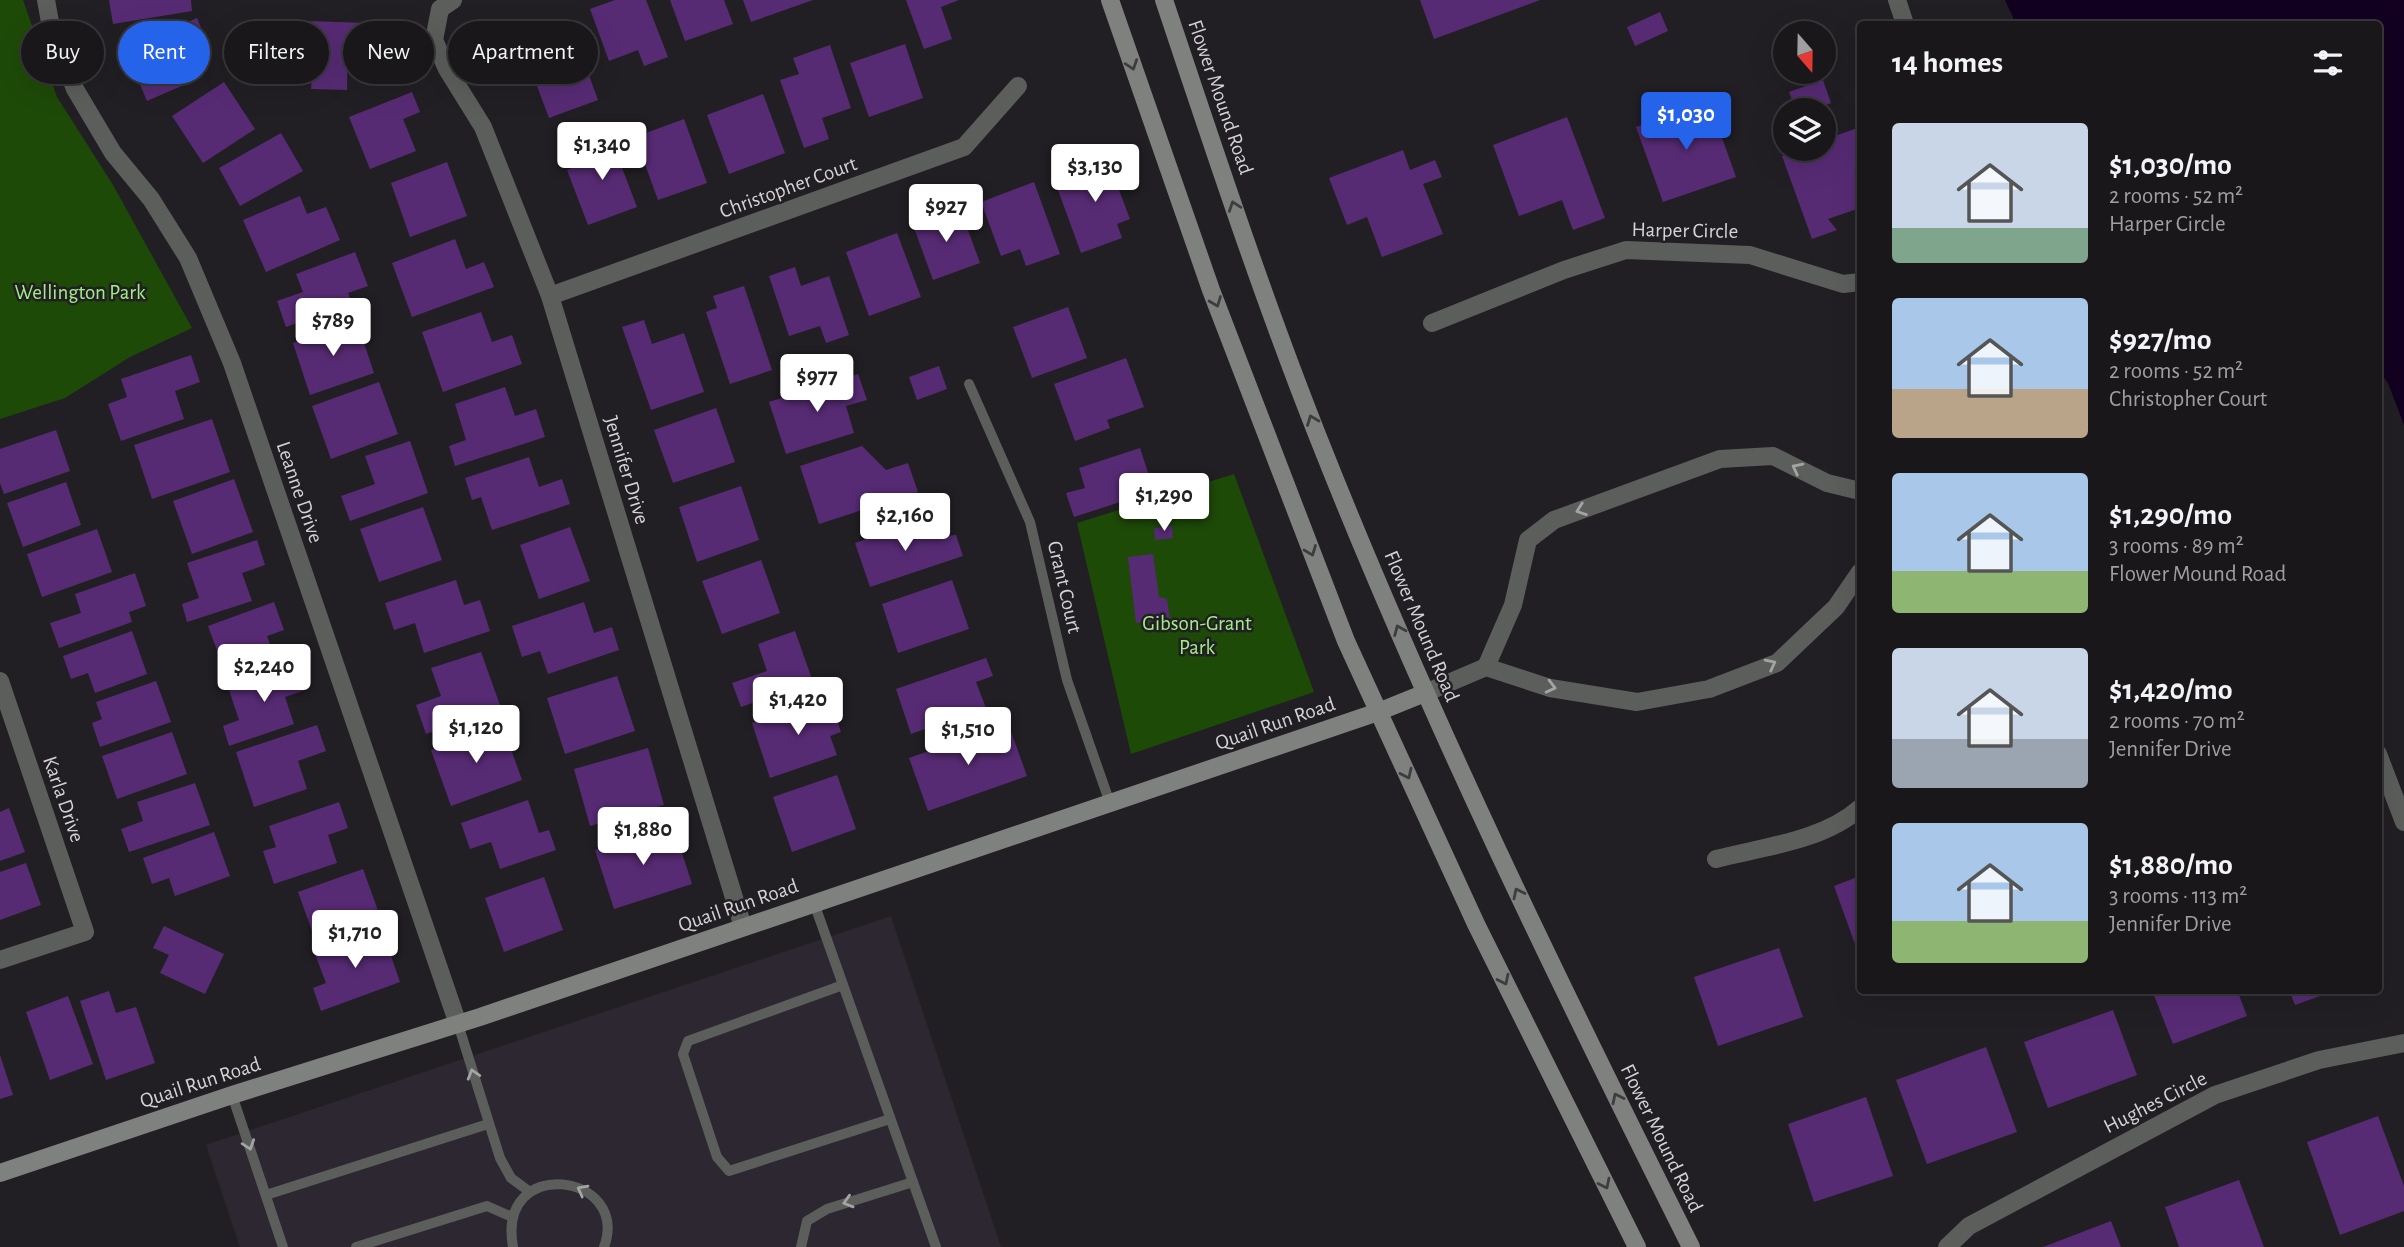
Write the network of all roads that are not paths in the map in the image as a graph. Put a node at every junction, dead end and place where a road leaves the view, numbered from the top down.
1 (46, 0) edge
2 (453, 0) edge
3 (1110, 0) edge
4 (1164, 0) edge
5 (1897, 0) edge
6 (1904, 21) edge
7 (1018, 86) dead end
8 (1857, 282) edge
9 (550, 296) junction
10 (1432, 323) dead end
11 (969, 384) dead end
12 (1857, 490) edge
13 (1857, 576) edge
14 (1486, 667) junction
15 (0, 681) edge
16 (1425, 693) junction
17 (1378, 712) junction
18 (2382, 764) edge
19 (1110, 803) junction
20 (1857, 811) edge
21 (2404, 822) edge
22 (1716, 859) dead end
23 (814, 903) junction
24 (743, 928) junction
25 (0, 960) edge
26 (843, 985) junction
27 (458, 1024) junction
28 (2404, 1043) edge
29 (232, 1095) junction
30 (890, 1119) junction
31 (488, 1124) junction
32 (0, 1173) edge
33 (913, 1182) junction
34 (530, 1192) junction
35 (266, 1195) junction
36 (512, 1217) junction
37 (283, 1247) edge
38 (356, 1247) edge
39 (513, 1247) edge
40 (604, 1247) edge
41 (801, 1247) edge
42 (936, 1247) edge
43 (1637, 1247) edge
44 (1691, 1247) edge
45 (1947, 1247) edge

1 - 27 street, Leanne Drive
2 - 9 street, Jennifer Drive
3 -> 17 main road
16 -> 4 main road, Flower Mound Road
5 - 6 street
7 - 9 street, Christopher Court
8 - 10 street, Harper Circle
9 - 24 street, Jennifer Drive
11 - 19 lane, Grant Court
12 -> 14 street
14 -> 13 street
14 - 16 street, Quail Run Road
15 - 25 street, Karla Drive
16 - 17 main road, Quail Run Road
44 -> 16 main road, Flower Mound Road
17 - 19 main road, Quail Run Road
17 -> 43 main road
18 - 21 street
19 - 23 main road, Quail Run Road
20 - 22 street
23 - 24 main road, Quail Run Road
23 - 26 lane
24 - 27 main road, Quail Run Road
26 - 30 lane
26 - 30 lane
27 - 29 main road, Quail Run Road
31 -> 27 lane
28 - 45 street, Hughes Circle
29 - 32 main road, Quail Run Road
29 -> 35 lane
30 - 33 lane
31 - 34 lane
31 - 35 lane
33 -> 41 lane
33 - 42 lane
34 - 36 lane
40 -> 34 lane
35 - 37 lane
36 - 38 lane
36 - 39 lane

